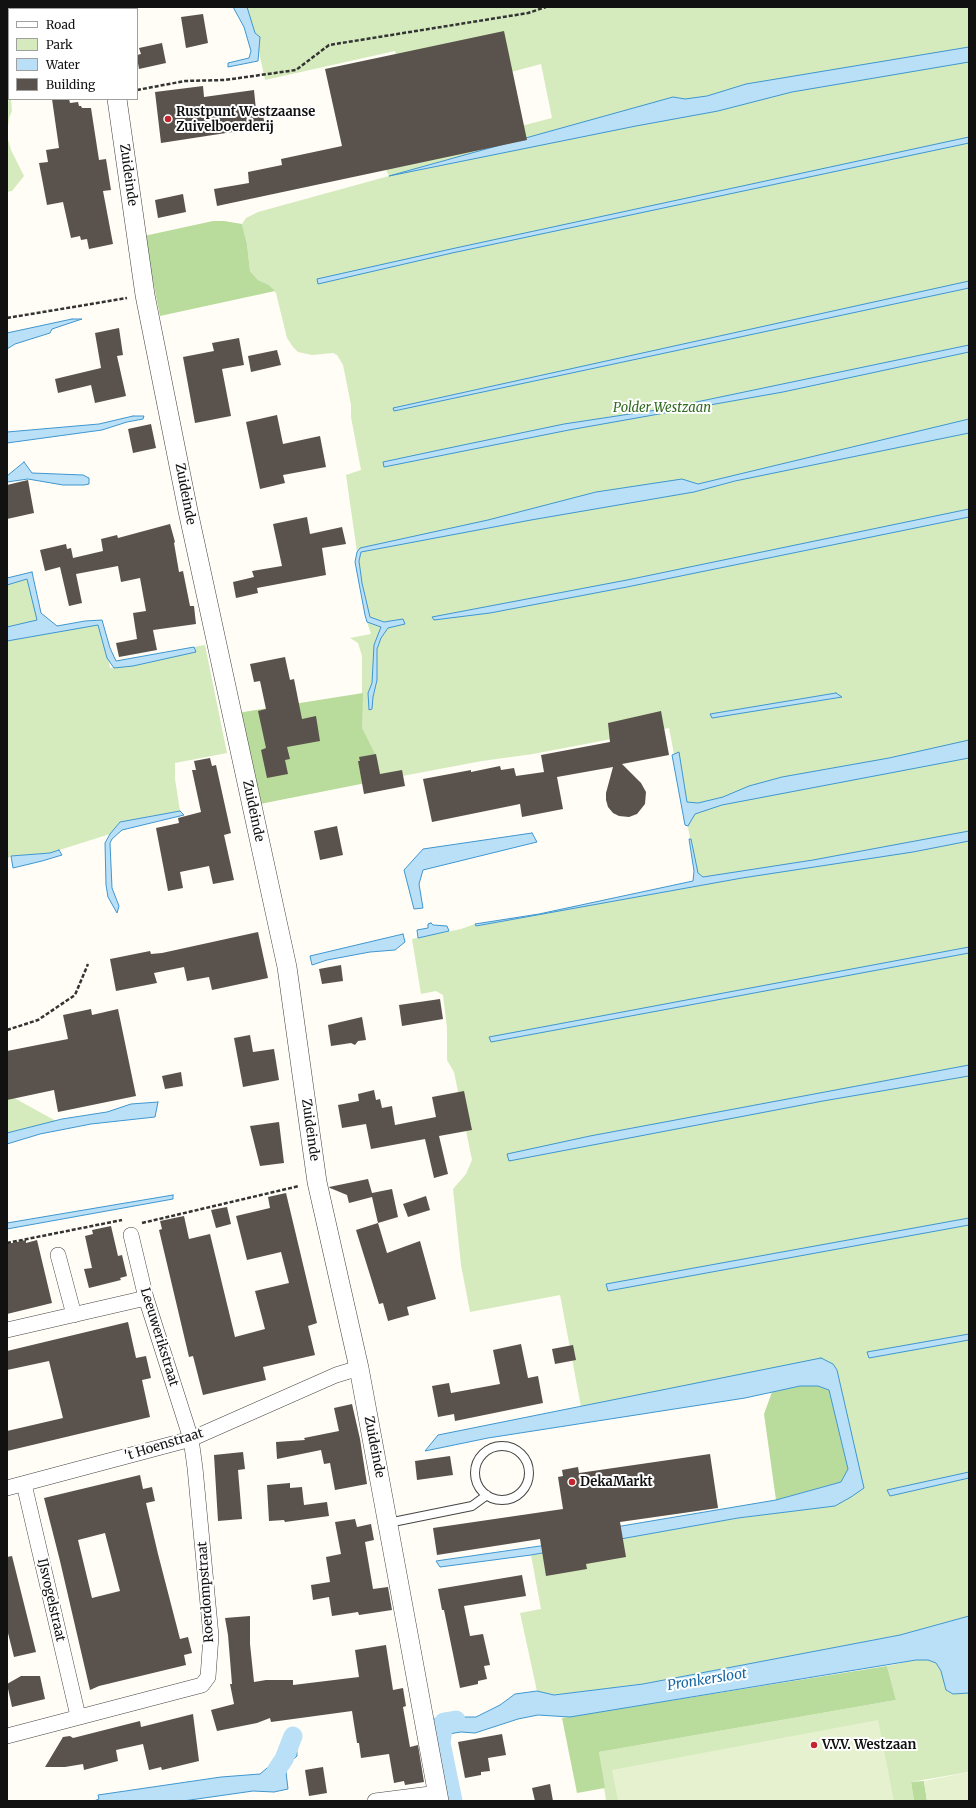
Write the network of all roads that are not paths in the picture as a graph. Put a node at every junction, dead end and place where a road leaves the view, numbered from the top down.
1 (117, 100) edge
2 (131, 1235) dead end
3 (58, 1255) dead end
4 (146, 1298) junction
5 (74, 1315) junction
6 (7, 1330) edge
7 (359, 1368) junction
8 (191, 1439) junction
9 (24, 1484) junction
10 (7, 1488) edge
11 (487, 1495) junction
12 (388, 1523) junction
13 (78, 1716) junction
14 (7, 1736) edge
15 (438, 1797) edge
16 (375, 1801) edge

1 - 7 street, Zuideinde
2 - 4 street, Leeuwerikstraat
3 - 5 street
4 - 5 street
4 - 8 street, Leeuwerikstraat
5 - 6 street
7 - 8 street, 't Hoenstraat
7 - 12 street, Zuideinde
8 - 9 street, 't Hoenstraat
8 - 13 street, Roerdompstraat
9 - 10 street, 't Hoenstraat
9 - 13 street, IJsvogelstraat
11 - 11 lane
11 - 12 lane
12 - 15 street, Zuideinde
13 - 14 street, Roerdompstraat
15 - 16 street

